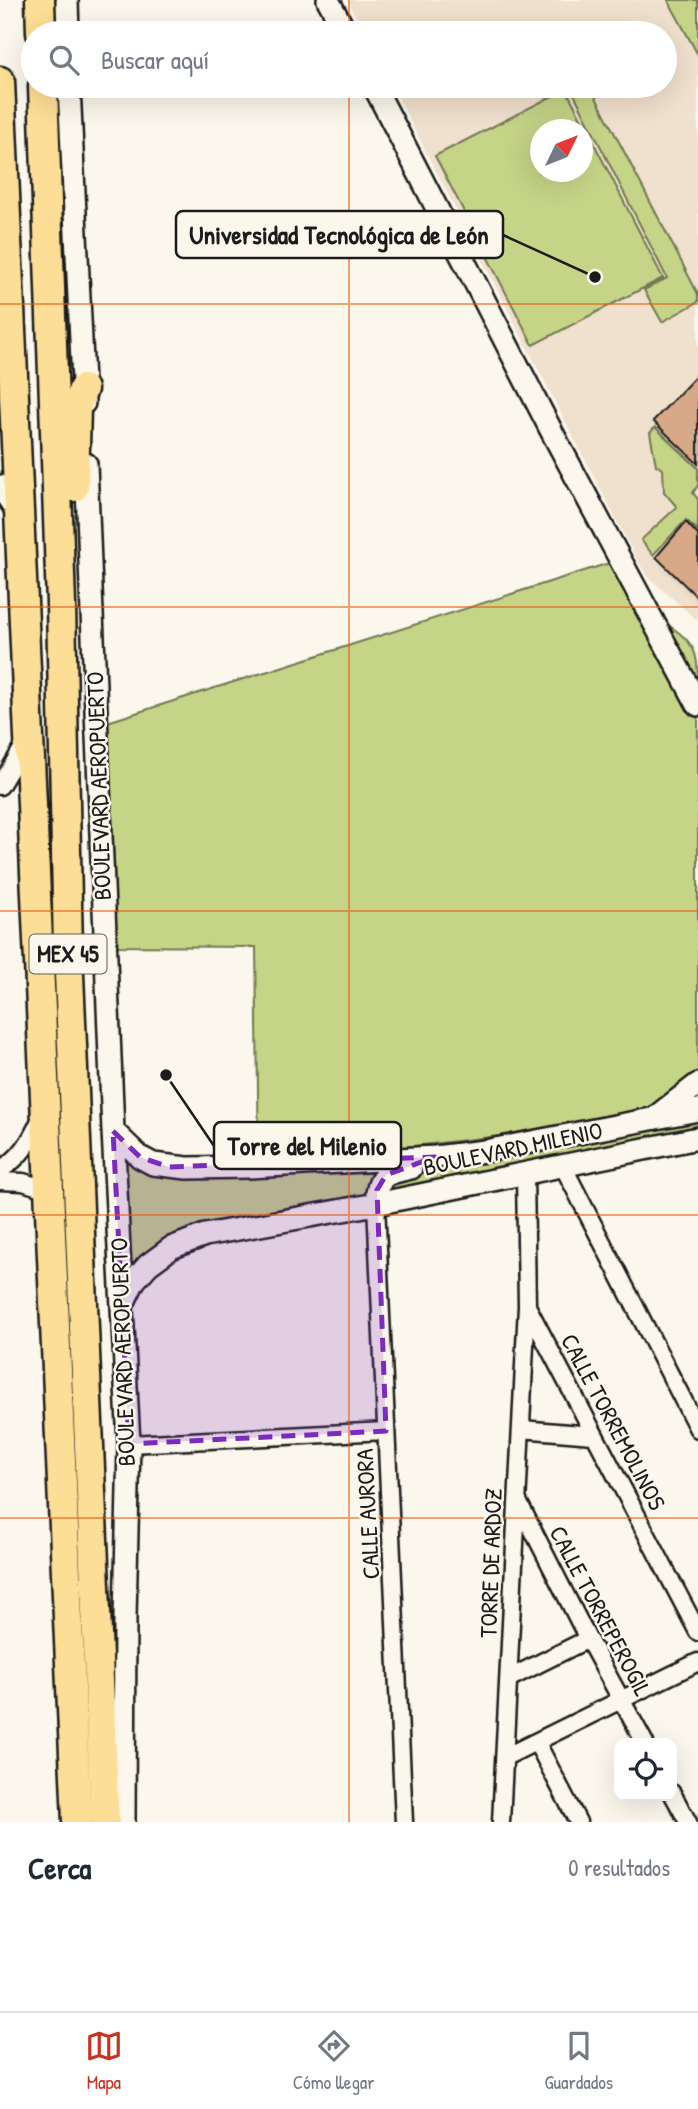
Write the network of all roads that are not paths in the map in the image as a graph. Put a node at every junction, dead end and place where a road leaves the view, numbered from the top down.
1 (62, 0) edge
2 (328, 0) edge
3 (49, 21) edge
4 (66, 21) edge
5 (339, 21) edge
6 (0, 81) edge
7 (43, 98) edge
8 (70, 98) edge
9 (380, 98) edge
10 (83, 389) junction
11 (0, 486) edge
12 (18, 513) junction
13 (61, 604) junction
14 (698, 705) edge
15 (31, 734) junction
16 (0, 786) edge
17 (698, 1084) edge
18 (45, 1109) junction
19 (698, 1110) edge
20 (652, 1120) junction
21 (113, 1131) junction
22 (698, 1138) edge
23 (435, 1157) junction
24 (563, 1166) junction
25 (0, 1170) edge
26 (525, 1173) junction
27 (0, 1181) edge
28 (48, 1191) junction
29 (376, 1204) junction
30 (527, 1306) junction
31 (121, 1308) junction
32 (521, 1429) junction
33 (698, 1429) edge
34 (386, 1431) junction
35 (593, 1434) junction
36 (129, 1444) junction
37 (517, 1499) junction
38 (698, 1632) edge
39 (588, 1639) junction
40 (698, 1662) edge
41 (509, 1678) junction
42 (622, 1701) junction
43 (642, 1738) edge
44 (537, 1743) junction
45 (505, 1757) junction
46 (676, 1801) edge
47 (78, 1822) edge
48 (106, 1822) edge
49 (124, 1822) edge
50 (404, 1822) edge
51 (501, 1822) edge
52 (578, 1822) edge
53 (688, 1822) edge

1 - 3 highway
1 - 4 street
2 - 5 street
6 - 12 highway, MEX 45
7 - 13 highway, BOULEVARD AEROPUERTO / MEX 45
8 - 10 street, BOULEVARD AEROPUERTO
9 - 14 street
10 - 13 highway
10 - 21 street, BOULEVARD AEROPUERTO
11 - 12 street
12 - 15 highway, MEX 45
13 - 48 highway, BOULEVARD AEROPUERTO / MEX 45
15 - 16 street
15 - 18 highway, MEX 45
17 - 20 street
18 - 25 street
18 - 28 highway, MEX 45
19 - 20 street, BOULEVARD MILENIO
20 - 23 street, BOULEVARD MILENIO
21 - 23 street, BOULEVARD MILENIO
21 - 31 street, BOULEVARD AEROPUERTO
22 - 24 street, BOULEVARD MILENIO
23 - 29 street
24 - 26 street, BOULEVARD MILENIO
24 - 33 street
26 - 29 street, BOULEVARD MILENIO
26 - 30 street, TORRE DE ARDOZ
27 - 28 street
28 - 47 highway, MEX 45
29 - 31 street, BOULEVARD MILENIO
29 - 34 street, CALLE AURORA
30 - 32 street, TORRE DE ARDOZ
30 - 35 street, CALLE TORREMOLINOS
31 - 36 street, BOULEVARD AEROPUERTO
32 - 35 street
32 - 37 street, TORRE DE ARDOZ
34 - 36 street
34 - 50 street, CALLE AURORA
35 - 38 street, CALLE TORREMOLINOS
36 - 49 street, BOULEVARD AEROPUERTO
37 - 39 street, CALLE TORREPEROGIL
37 - 41 street, TORRE DE ARDOZ
39 - 41 street
39 - 42 street, CALLE TORREPEROGIL
40 - 42 street
41 - 45 street, TORRE DE ARDOZ
42 - 43 street, CALLE TORREPEROGIL
42 - 44 street
44 - 45 street
44 - 52 street
45 - 51 street, TORRE DE ARDOZ
46 - 53 street

